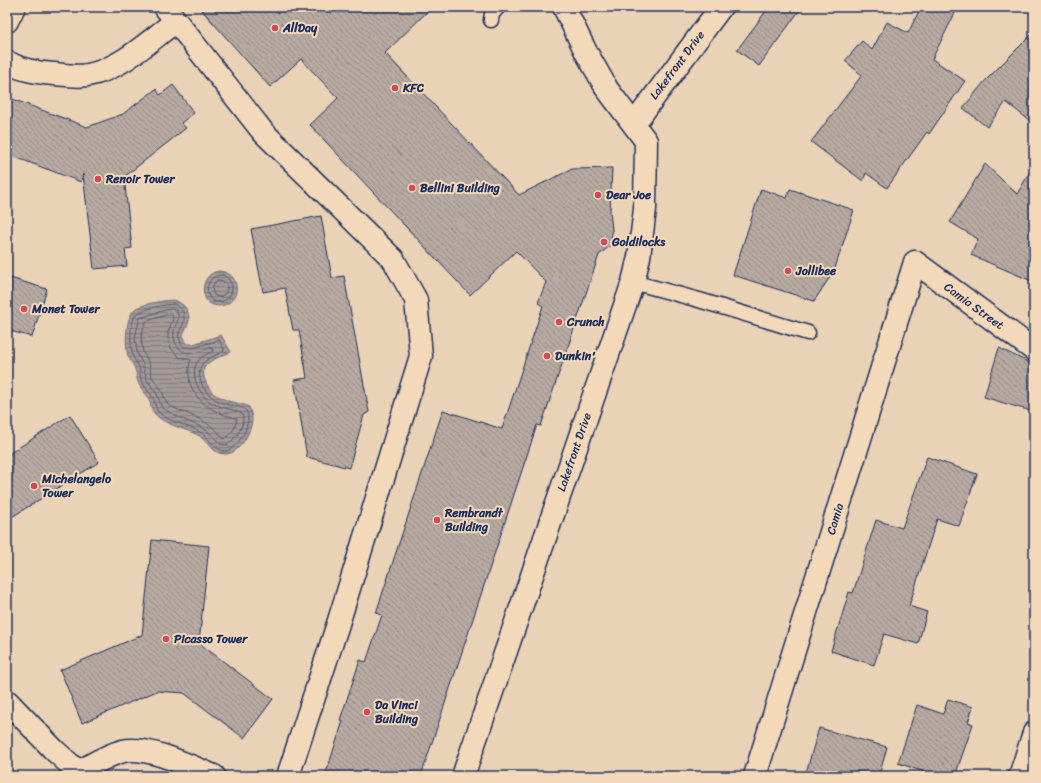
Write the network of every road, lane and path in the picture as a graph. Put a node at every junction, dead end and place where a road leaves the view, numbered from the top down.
1 (14, 7) edge
2 (498, 7) edge
3 (564, 7) edge
4 (721, 7) edge
5 (171, 14) edge
6 (490, 20) dead end
7 (7, 21) edge
8 (7, 62) edge
9 (634, 124) junction
10 (915, 262) joint
11 (633, 282) junction
12 (808, 333) dead end
13 (1034, 350) edge
14 (7, 701) edge
15 (1034, 733) edge
16 (81, 774) edge
17 (214, 776) edge
18 (288, 776) edge
19 (463, 776) edge
20 (755, 776) edge
21 (1020, 776) edge

1 - 7 street
2 - 6 lane
3 - 9 street, Lakefront Drive
4 - 9 street, Lakefront Drive
5 - 8 street
5 - 18 street
9 - 11 street, Lakefront Drive
10 - 13 street, Camia Street
10 - 20 street, Camia
11 - 12 lane
11 - 19 street, Lakefront Drive
14 - 16 street
15 - 21 street
16 - 17 street

